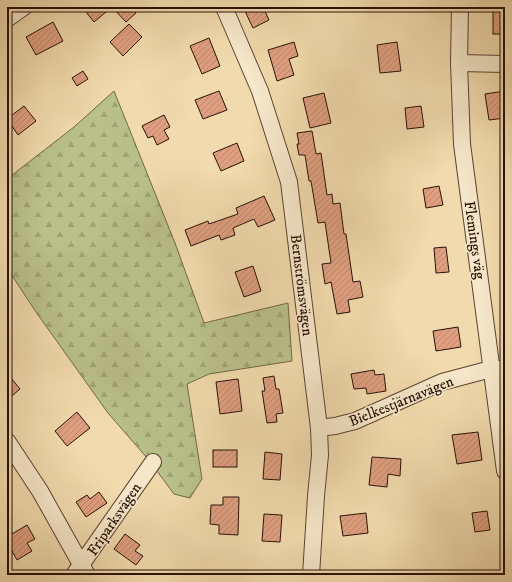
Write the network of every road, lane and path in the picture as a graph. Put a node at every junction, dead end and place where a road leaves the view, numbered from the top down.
1 (24, 7) edge
2 (224, 7) edge
3 (460, 7) edge
4 (7, 19) edge
5 (459, 63) junction
6 (505, 64) edge
7 (498, 369) edge
8 (319, 428) junction
9 (7, 441) edge
10 (153, 462) dead end
11 (505, 471) edge
12 (81, 572) edge
13 (311, 575) edge

1 - 4 street
2 - 8 street, Bernströmsvägen
3 - 5 street, Flemings väg
5 - 6 street
5 - 7 street, Flemings väg
7 - 8 street, Bielkestjärnavägen
7 - 11 street, Flemings väg
8 - 13 street, Bernströmsvägen
9 - 12 street
10 - 12 street, Friparksvägen

